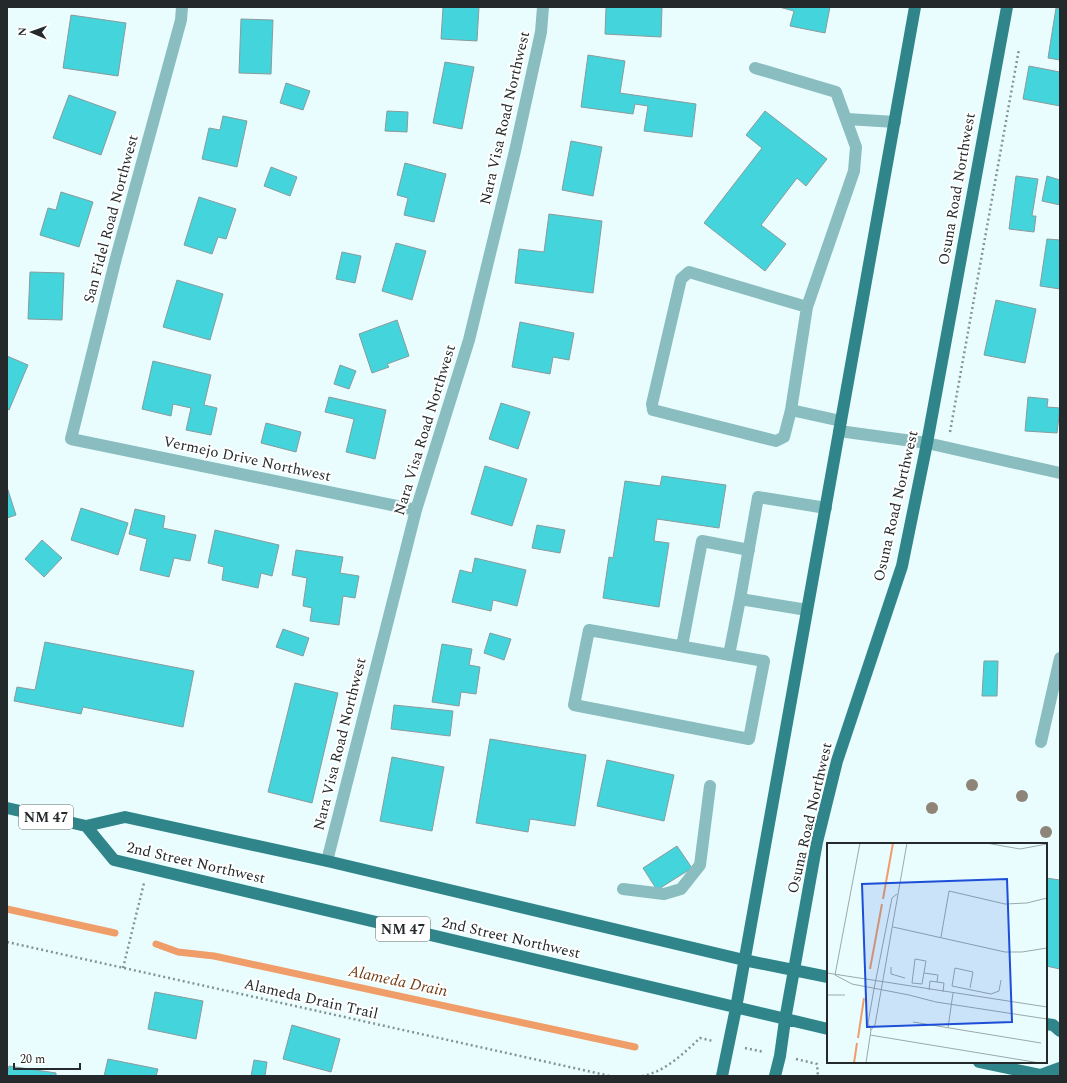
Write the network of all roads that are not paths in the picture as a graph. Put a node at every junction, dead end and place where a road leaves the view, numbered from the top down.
1 (182, 7) edge
2 (543, 7) edge
3 (915, 7) edge
4 (1007, 7) edge
5 (755, 68) dead end
6 (847, 119) junction
7 (895, 122) junction
8 (807, 307) junction
9 (791, 410) junction
10 (840, 426) junction
11 (71, 439) joint
12 (927, 443) junction
13 (1060, 473) edge
14 (826, 508) junction
15 (416, 510) junction
16 (749, 550) junction
17 (740, 599) junction
18 (807, 610) junction
19 (682, 646) junction
20 (729, 655) junction
21 (1060, 658) edge
22 (1041, 742) dead end
23 (710, 786) dead end
24 (7, 808) edge
25 (86, 826) junction
26 (327, 861) junction
27 (623, 889) dead end
28 (744, 960) junction
29 (794, 971) junction
30 (827, 977) edge
31 (736, 1008) junction
32 (785, 1020) junction
33 (1047, 1024) edge
34 (827, 1029) edge
35 (1060, 1031) edge
36 (984, 1063) edge
37 (1060, 1068) edge
38 (722, 1076) edge
39 (775, 1076) edge

1 - 11 street, San Fidel Road Northwest
2 - 15 street, Nara Visa Road Northwest
3 - 7 main road
4 - 12 main road, Osuna Road Northwest
5 - 6 street
6 - 7 street
6 - 8 street
7 - 10 main road
8 - 9 street
8 - 9 street
9 - 10 street
10 - 12 street
10 - 14 main road
11 - 15 street, Vermejo Drive Northwest
12 - 13 street
12 - 29 main road, Osuna Road Northwest
14 - 16 street
14 - 18 main road
15 - 26 street, Nara Visa Road Northwest
16 - 17 street
16 - 19 street
17 - 18 street
17 - 20 street
18 - 28 main road
19 - 20 street
19 - 20 street
21 - 22 street
23 - 27 street
24 - 25 main road, 2nd Street Northwest / NM 47
25 - 26 main road, 2nd Street Northwest / NM 47
25 - 31 main road, 2nd Street Northwest / NM 47
26 - 28 main road, 2nd Street Northwest / NM 47
28 - 29 main road, 2nd Street Northwest / NM 47
28 - 31 main road
29 - 30 main road, 2nd Street Northwest / NM 47
29 - 32 main road, Osuna Road Northwest
31 - 32 main road, 2nd Street Northwest / NM 47
31 - 38 main road
32 - 34 main road, 2nd Street Northwest / NM 47
32 - 39 main road, Osuna Road Northwest
33 - 35 main road
36 - 37 main road

